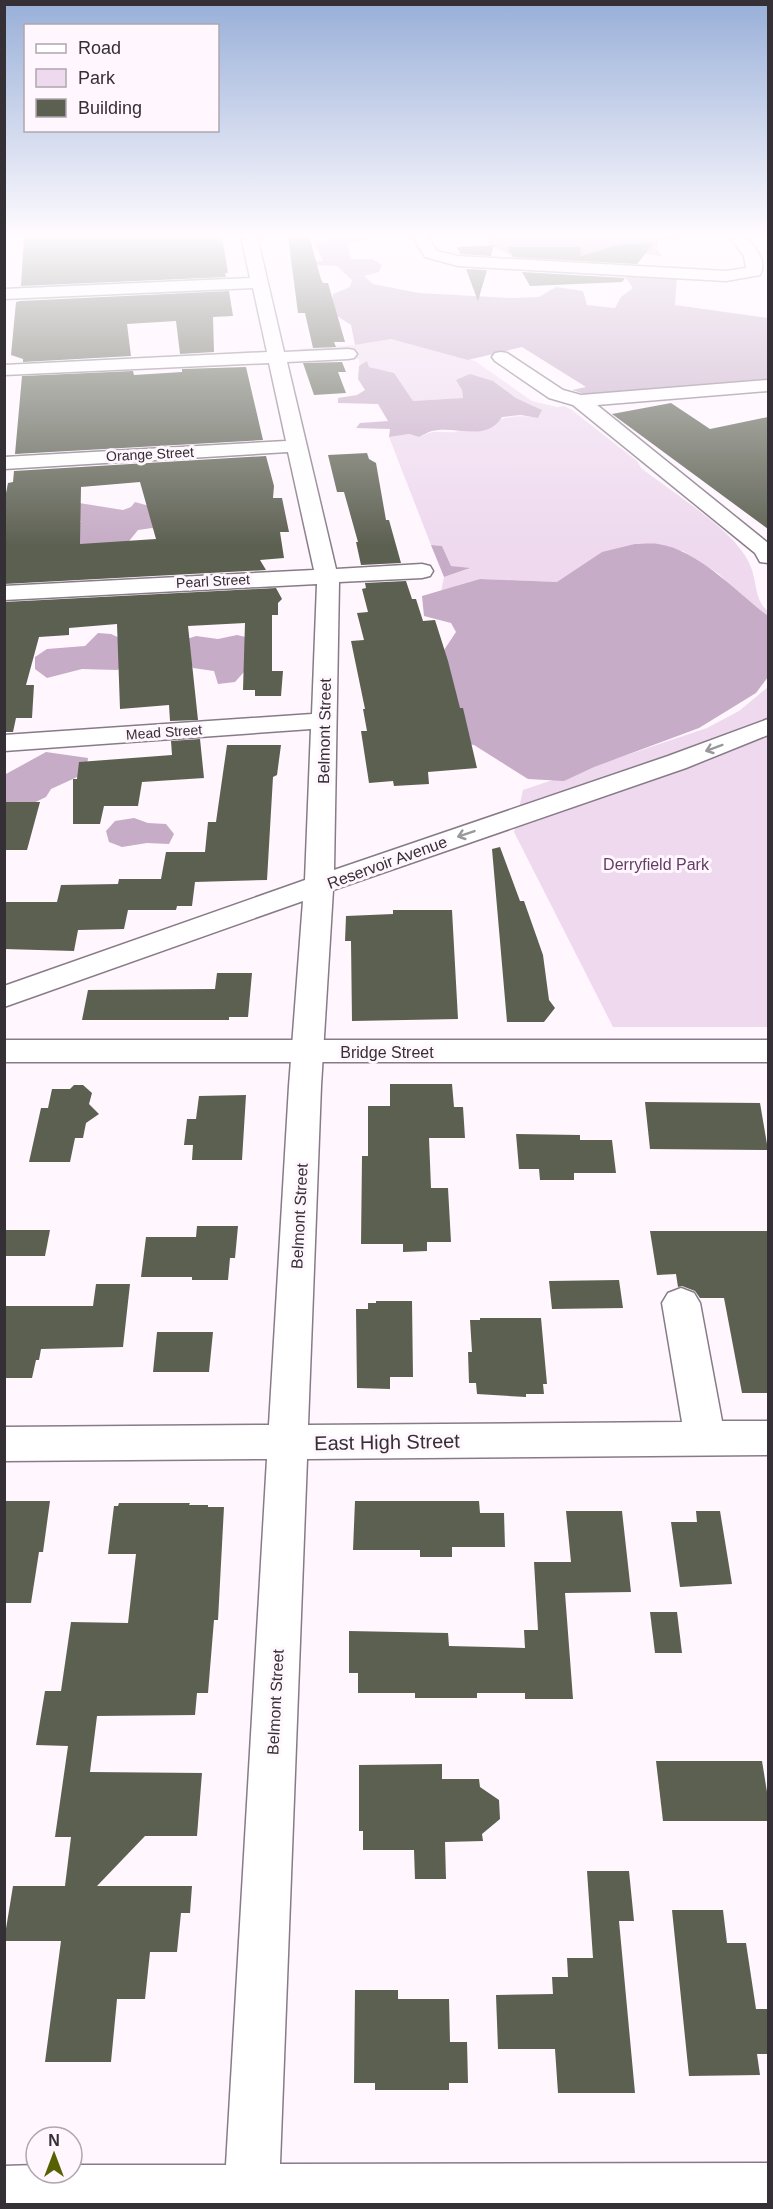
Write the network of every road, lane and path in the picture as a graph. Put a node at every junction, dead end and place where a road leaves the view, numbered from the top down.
1 (271, 339) edge
2 (348, 354) dead end
3 (275, 357) junction
4 (501, 357) dead end
5 (4, 370) edge
6 (768, 385) edge
7 (580, 401) junction
8 (296, 446) junction
9 (4, 463) edge
10 (768, 557) edge
11 (422, 571) dead end
12 (326, 575) junction
13 (4, 593) edge
14 (324, 720) junction
15 (768, 726) edge
16 (4, 743) edge
17 (329, 882) junction
18 (4, 996) edge
19 (768, 1051) edge
20 (4, 1052) edge
21 (307, 1052) junction
22 (681, 1303) dead end
23 (705, 1438) junction
24 (768, 1438) edge
25 (288, 1443) junction
26 (4, 1444) edge
27 (768, 2190) edge
28 (4, 2193) edge
29 (660, 2197) edge
30 (252, 2198) edge

1 - 3 street, Belmont Street
2 - 3 street
3 - 5 street
3 - 8 street, Belmont Street
4 - 7 street
6 - 7 street
7 - 10 street
8 - 9 street, Orange Street
8 - 12 street, Belmont Street
11 - 12 street, Pearl Street
12 - 13 street, Pearl Street
12 - 14 street, Belmont Street
14 - 16 street, Mead Street
14 - 17 street, Belmont Street
15 -> 17 street, Reservoir Avenue
17 - 18 street, Reservoir Avenue
17 - 21 street, Belmont Street
19 - 21 street, Bridge Street
20 - 21 street, Bridge Street
21 - 25 street, Belmont Street
22 - 23 street
23 - 24 street, East High Street
23 - 25 street, East High Street
25 - 26 street, East High Street
25 - 30 street, Belmont Street
27 - 29 street
28 - 30 street
29 - 30 street

